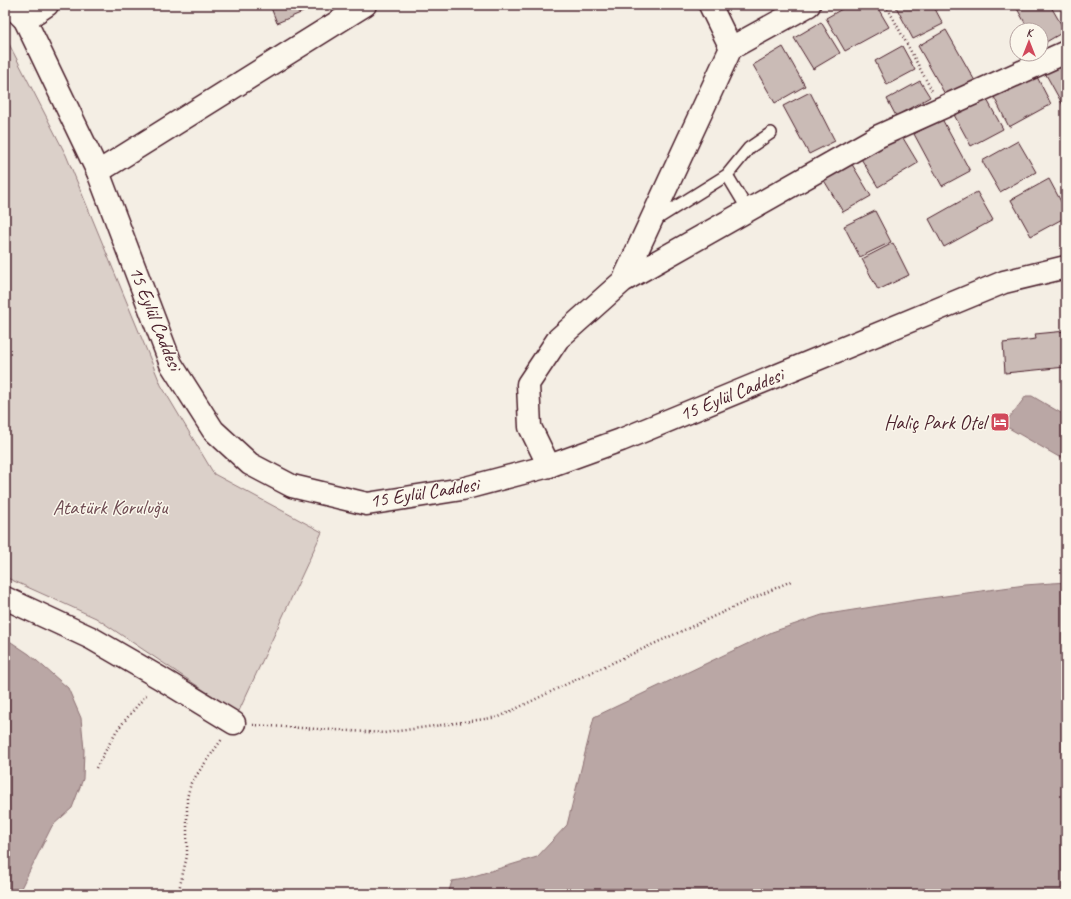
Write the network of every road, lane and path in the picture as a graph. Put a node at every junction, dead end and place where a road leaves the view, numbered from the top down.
1 (47, 5) edge
2 (365, 5) edge
3 (710, 5) edge
4 (809, 5) edge
5 (886, 5) edge
6 (18, 12) edge
7 (731, 48) junction
8 (1066, 52) edge
9 (941, 108) junction
10 (771, 133) dead end
11 (98, 172) junction
12 (726, 175) junction
13 (748, 210) junction
14 (650, 223) junction
15 (1066, 267) edge
16 (623, 280) junction
17 (549, 466) junction
18 (791, 581) dead end
19 (5, 598) edge
20 (160, 678) junction
21 (234, 724) junction
22 (96, 768) dead end
23 (178, 894) edge

1 - 6 street
2 - 11 street
3 - 7 street
4 - 7 street
5 - 9 path
6 - 11 street, 15 Eylül Caddesi
7 - 14 street
8 - 9 street
9 - 13 street
10 - 12 lane
11 - 17 street, 15 Eylül Caddesi
12 - 13 lane
12 - 14 lane
13 - 16 street
14 - 16 street
15 - 17 street, 15 Eylül Caddesi
16 - 17 street
18 - 21 path
19 - 20 street
20 - 21 street
20 - 22 path
21 - 23 path

